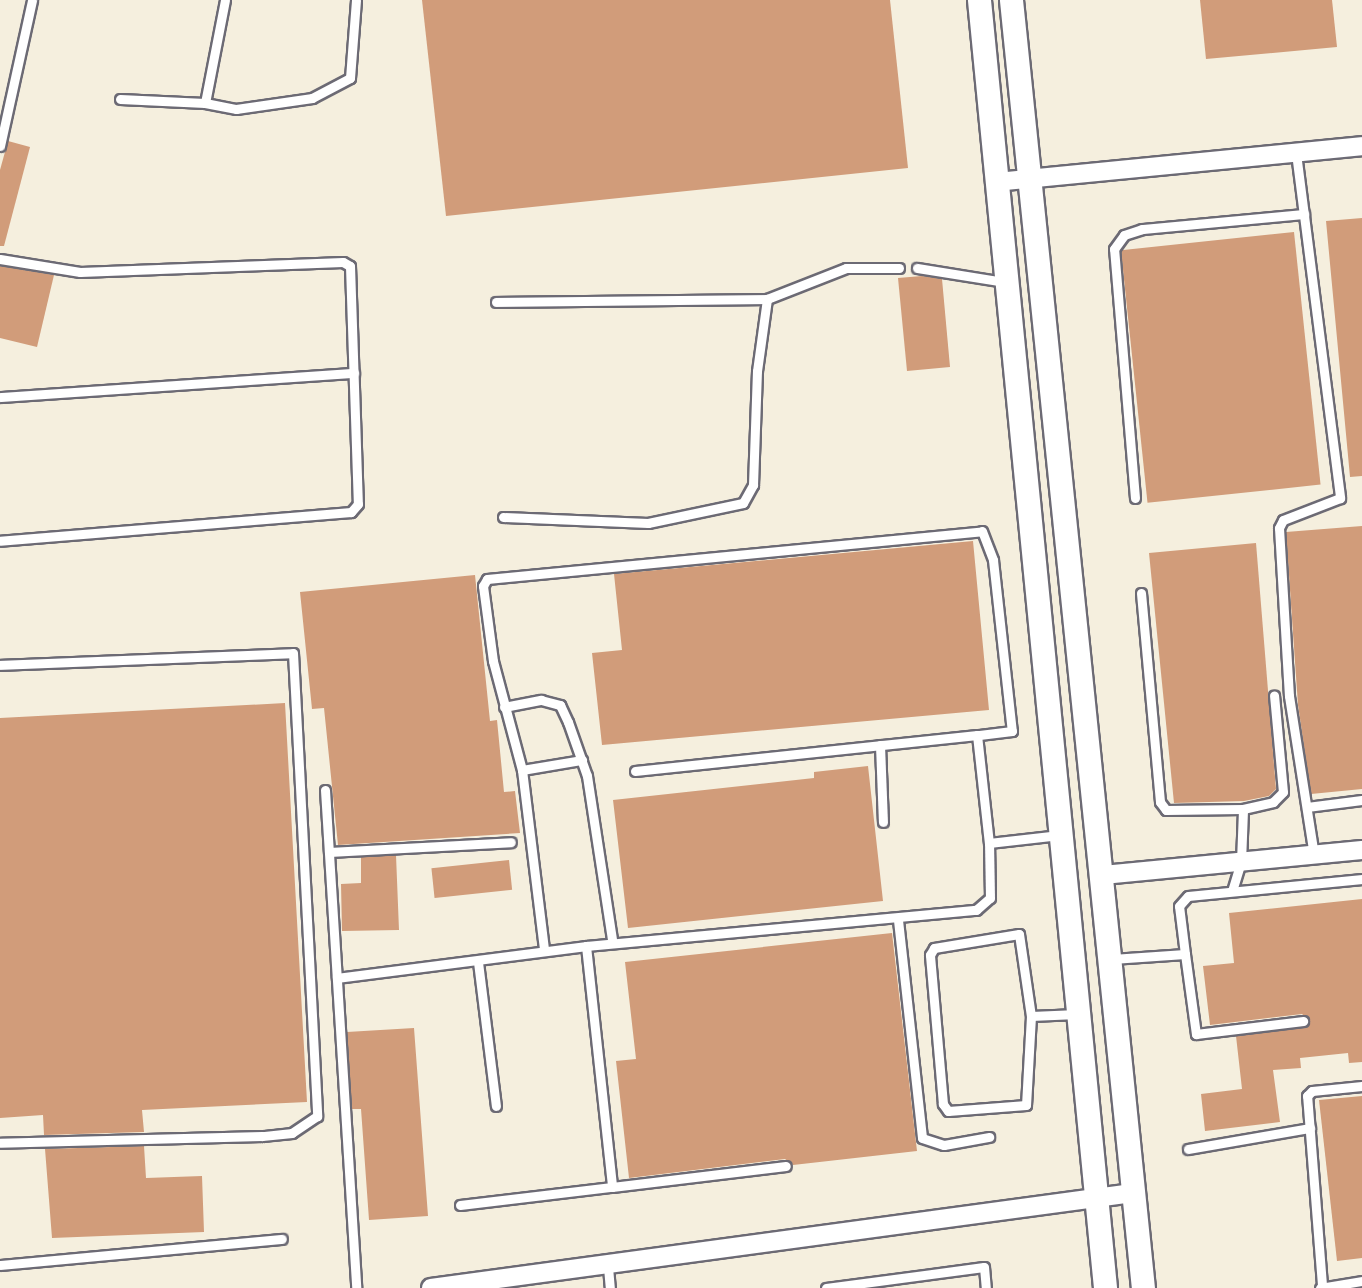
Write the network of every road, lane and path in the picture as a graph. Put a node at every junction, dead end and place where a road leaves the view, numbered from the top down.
1 (32, 0) edge
2 (225, 0) edge
3 (356, 0) edge
4 (979, 0) edge
5 (1011, 0) edge
6 (120, 99) dead end
7 (205, 103) junction
8 (0, 146) edge
9 (1362, 146) edge
10 (1296, 153) junction
11 (1029, 179) junction
12 (996, 182) junction
13 (1304, 214) junction
14 (0, 259) edge
15 (899, 268) dead end
16 (917, 268) dead end
17 (1006, 282) junction
18 (766, 299) junction
19 (496, 302) dead end
20 (354, 373) junction
21 (0, 397) edge
22 (1052, 405) junction
23 (1018, 409) junction
24 (1135, 498) dead end
25 (503, 517) dead end
26 (0, 541) edge
27 (1141, 593) dead end
28 (0, 666) edge
29 (1274, 695) dead end
30 (504, 707) junction
31 (977, 735) junction
32 (880, 745) junction
33 (582, 760) junction
34 (522, 770) junction
35 (635, 771) dead end
36 (325, 790) dead end
37 (1362, 800) edge
38 (1307, 807) junction
39 (1242, 809) junction
40 (884, 822) dead end
41 (1062, 835) junction
42 (510, 842) dead end
43 (989, 843) junction
44 (1362, 850) edge
45 (329, 852) junction
46 (1314, 855) junction
47 (1241, 862) junction
48 (1103, 875) junction
49 (1362, 879) edge
50 (1232, 891) junction
51 (898, 920) junction
52 (612, 940) junction
53 (586, 946) junction
54 (544, 949) junction
55 (1185, 954) junction
56 (1110, 959) junction
57 (478, 962) junction
58 (337, 978) junction
59 (1078, 1014) junction
60 (1031, 1016) junction
61 (1303, 1021) dead end
62 (1362, 1086) edge
63 (496, 1106) dead end
64 (1310, 1128) junction
65 (989, 1137) dead end
66 (0, 1143) edge
67 (1188, 1149) dead end
68 (786, 1166) dead end
69 (612, 1187) junction
70 (1133, 1193) junction
71 (1095, 1199) junction
72 (460, 1205) dead end
73 (282, 1239) dead end
74 (0, 1265) edge
75 (608, 1267) junction
76 (1362, 1280) edge
77 (1321, 1287) edge
78 (356, 1288) edge
79 (431, 1288) edge
80 (610, 1288) edge
81 (826, 1288) edge
82 (986, 1288) edge
83 (1105, 1288) edge
84 (1143, 1288) edge

1 - 8 lane
2 - 7 lane
3 - 7 lane
4 - 12 street
5 - 11 street
6 - 7 lane
9 - 10 street
10 - 11 street
10 - 13 lane
11 - 12 street
11 - 22 street
12 - 17 street
13 - 24 lane
13 - 38 lane
14 - 20 lane
15 - 18 lane
16 - 17 lane
17 - 23 street
18 - 19 lane
18 - 25 lane
20 - 21 lane
20 - 26 lane
22 - 23 street
22 - 48 street
23 - 41 street
27 - 39 lane
28 - 66 lane
29 - 39 lane
30 - 31 lane
30 - 33 lane
30 - 34 lane
31 - 32 lane
31 - 43 lane
32 - 35 lane
32 - 40 lane
33 - 34 lane
33 - 52 lane
34 - 54 lane
36 - 45 lane
37 - 38 lane
38 - 46 lane
39 - 47 lane
41 - 43 lane
41 - 59 street
42 - 45 lane
43 - 51 lane
44 - 46 street
45 - 58 lane
46 - 47 street
47 - 48 street
47 - 50 lane
48 - 56 street
49 - 50 lane
50 - 55 lane
51 - 52 lane
51 - 65 lane
52 - 53 lane
53 - 54 lane
53 - 69 lane
54 - 57 lane
55 - 56 lane
55 - 61 lane
56 - 70 street
57 - 58 lane
57 - 63 lane
58 - 78 lane
59 - 60 lane
59 - 71 street
60 - 60 lane
62 - 64 lane
64 - 67 lane
64 - 77 lane
68 - 69 lane
69 - 72 lane
70 - 71 street
70 - 84 street
71 - 75 street
71 - 83 street
73 - 74 lane
75 - 79 street
75 - 80 lane
76 - 77 lane
81 - 82 lane

